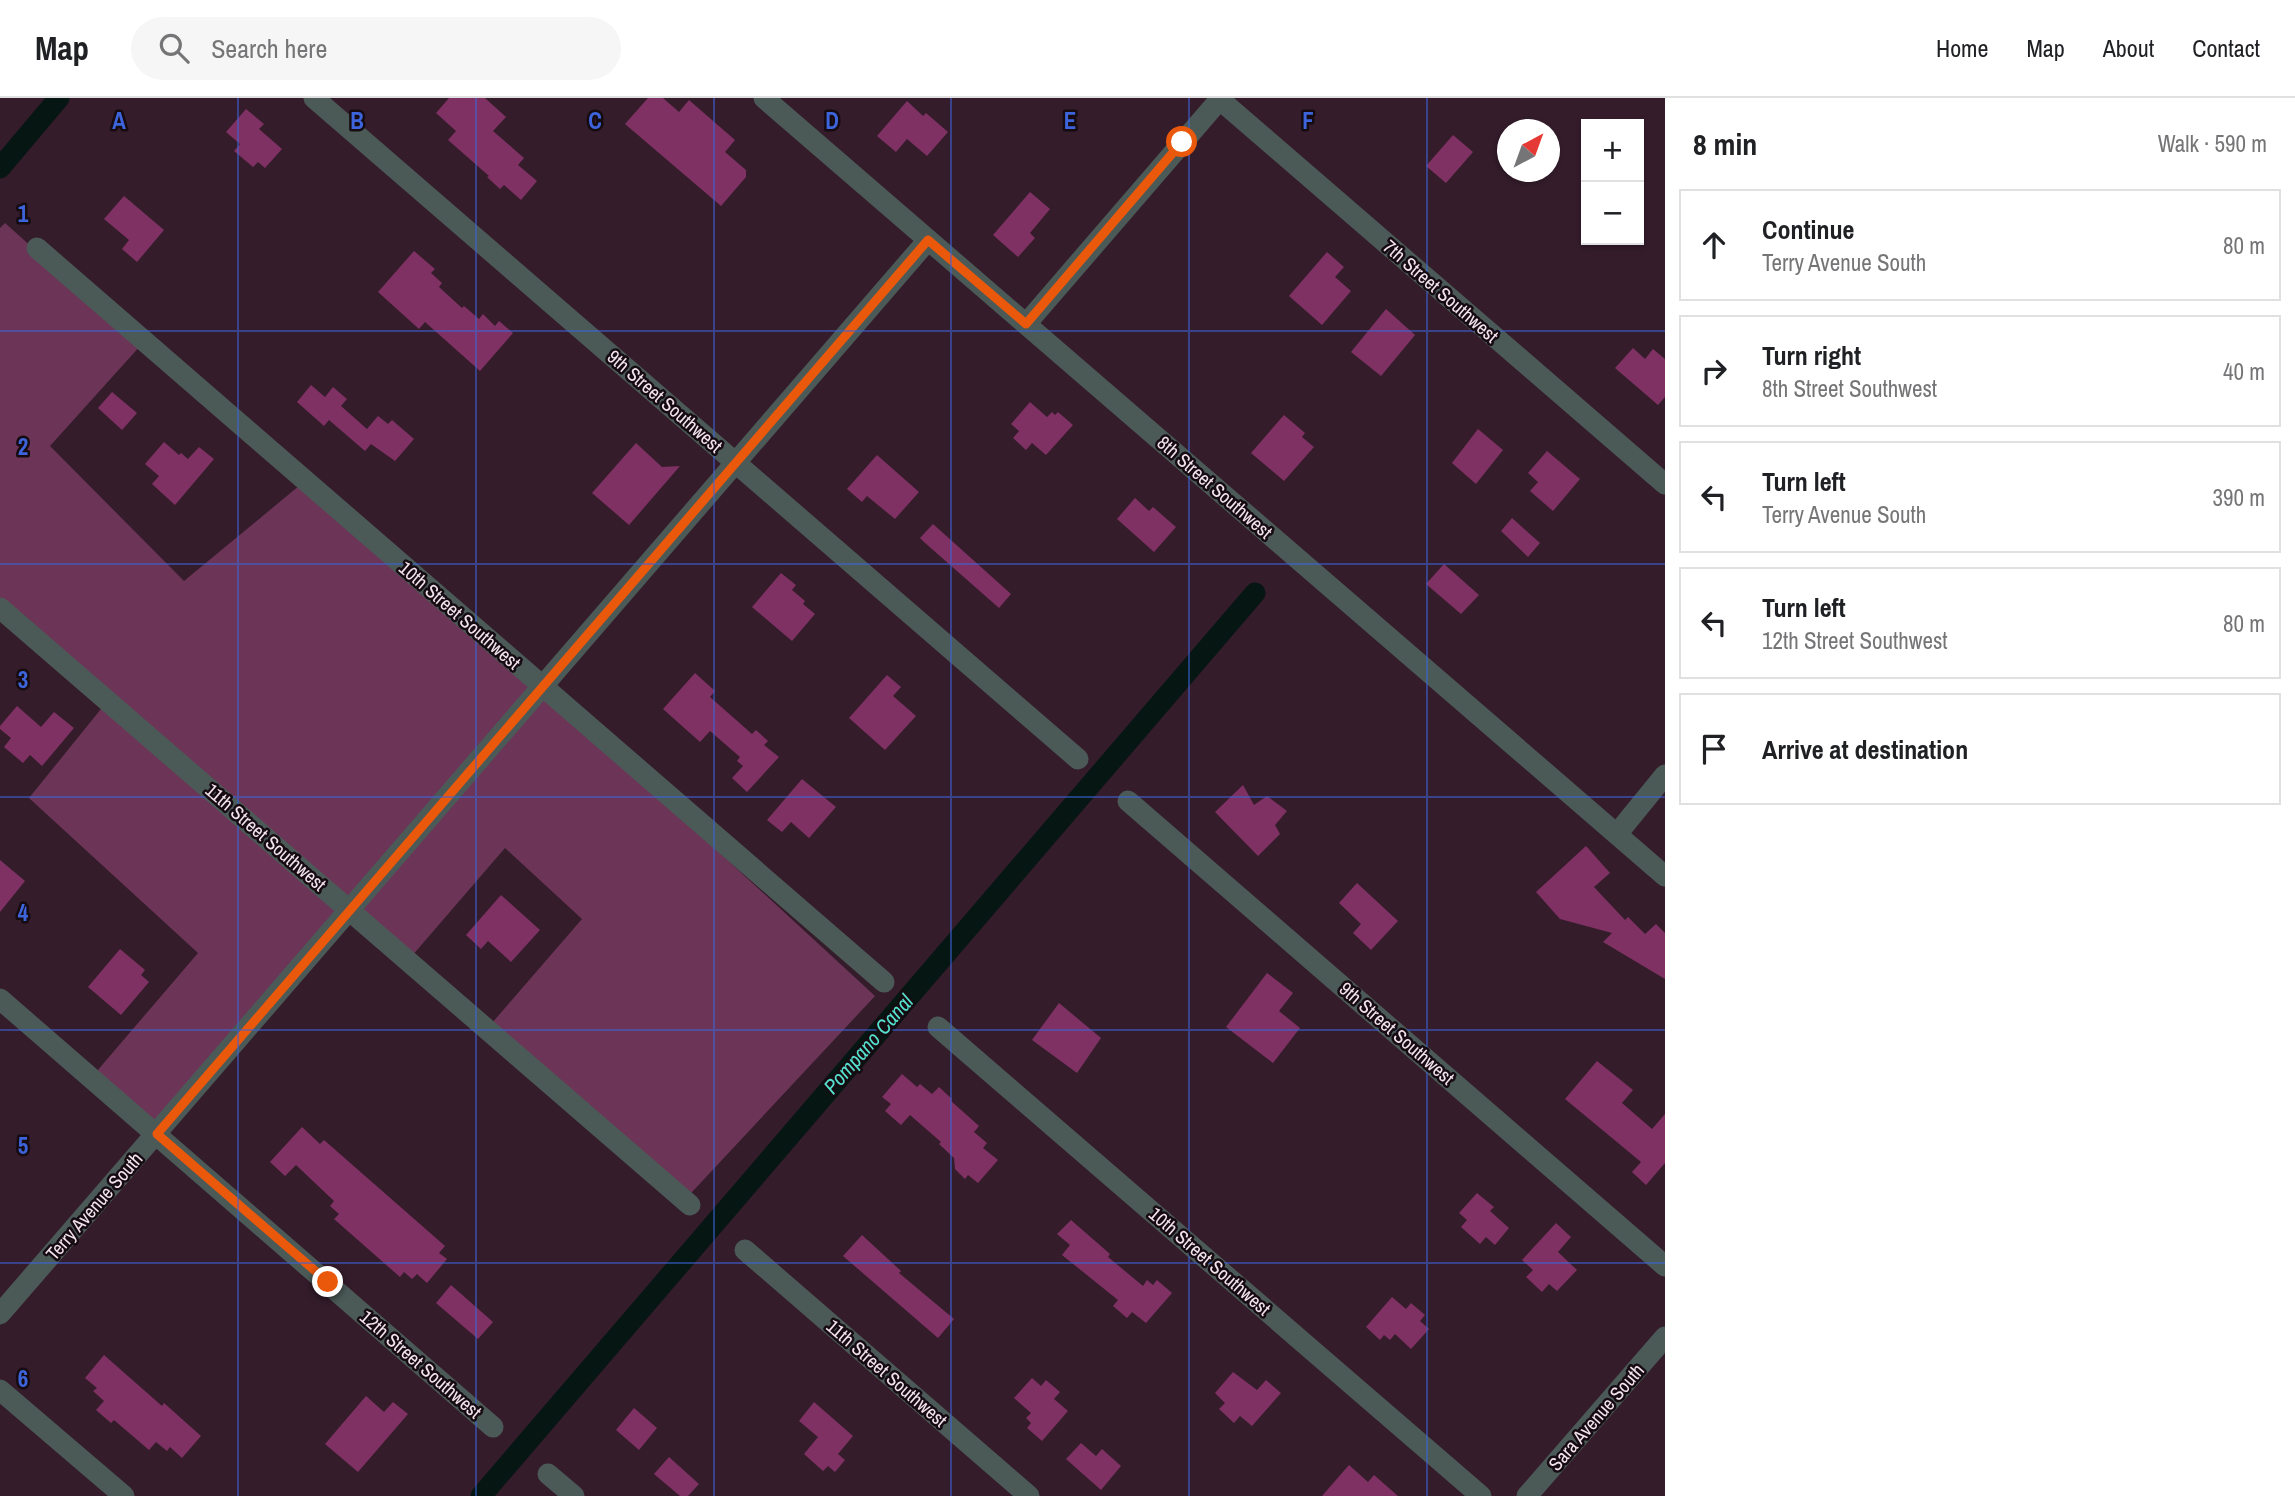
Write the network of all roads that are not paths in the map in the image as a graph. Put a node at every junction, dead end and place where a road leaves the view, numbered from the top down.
1 (314, 98) edge
2 (764, 98) edge
3 (1220, 99) edge
4 (928, 240) junction
5 (37, 248) dead end
6 (1026, 324) junction
7 (737, 463) junction
8 (1665, 484) edge
9 (0, 608) edge
10 (542, 686) junction
11 (1078, 759) dead end
12 (1665, 775) edge
13 (1128, 801) dead end
14 (1616, 834) junction
15 (1665, 876) edge
16 (351, 910) junction
17 (884, 982) dead end
18 (0, 999) edge
19 (938, 1027) dead end
20 (157, 1134) junction
21 (690, 1205) dead end
22 (745, 1250) dead end
23 (1665, 1266) edge
24 (0, 1314) edge
25 (1665, 1337) edge
26 (0, 1390) edge
27 (493, 1427) dead end
28 (548, 1474) dead end
29 (124, 1496) edge
30 (574, 1496) edge
31 (1029, 1496) edge
32 (1481, 1496) edge
33 (1527, 1496) edge

1 - 7 street, 9th Street Southwest
2 - 4 street, 8th Street Southwest
3 - 6 street
3 - 8 street, 7th Street Southwest
4 - 6 street, 8th Street Southwest
4 - 7 street, Terry Avenue South
5 - 10 street, 10th Street Southwest
6 - 14 street, 8th Street Southwest
7 - 10 street, Terry Avenue South
7 - 11 street, 9th Street Southwest
9 - 16 street, 11th Street Southwest
10 - 16 street, Terry Avenue South
10 - 17 street, 10th Street Southwest
12 - 14 street
13 - 23 street, 9th Street Southwest
14 - 15 street, 8th Street Southwest
16 - 20 street, Terry Avenue South
16 - 21 street, 11th Street Southwest
18 - 20 street, 12th Street Southwest
19 - 32 street, 10th Street Southwest
20 - 24 street, Terry Avenue South
20 - 27 street, 12th Street Southwest
22 - 31 street, 11th Street Southwest
25 - 33 street, Sara Avenue South
26 - 29 street
28 - 30 street

